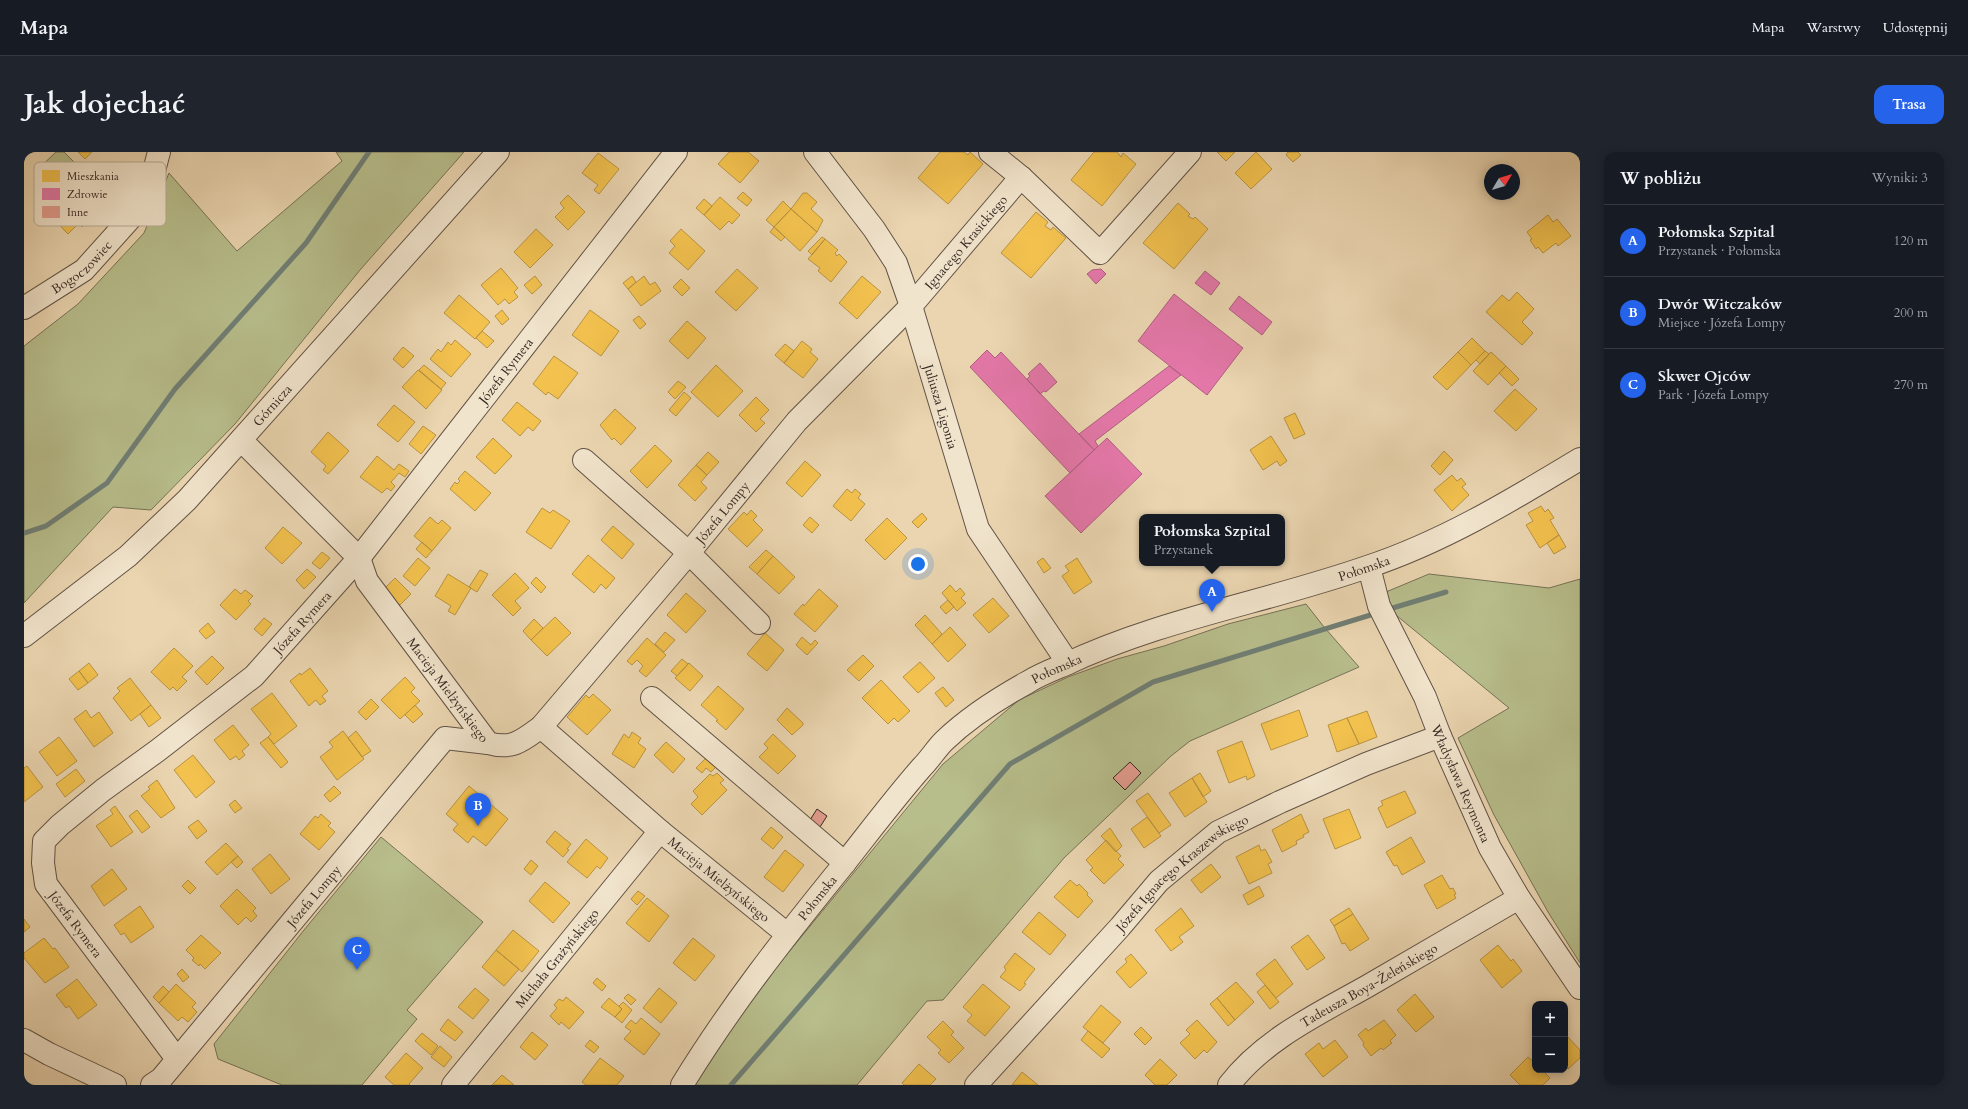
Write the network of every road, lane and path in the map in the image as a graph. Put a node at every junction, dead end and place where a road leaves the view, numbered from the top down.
1 (158, 152) edge
2 (498, 152) edge
3 (676, 152) edge
4 (815, 152) edge
5 (990, 152) edge
6 (1190, 152) edge
7 (156, 162) edge
8 (1021, 177) junction
9 (124, 226) edge
10 (911, 306) junction
11 (24, 308) edge
12 (241, 440) junction
13 (1580, 459) edge
14 (584, 460) dead end
15 (689, 553) junction
16 (359, 558) junction
17 (1370, 567) junction
18 (759, 623) dead end
19 (24, 636) edge
20 (1068, 663) junction
21 (652, 698) dead end
22 (541, 727) junction
23 (1440, 736) junction
24 (488, 743) junction
25 (660, 831) junction
26 (844, 863) junction
27 (1519, 898) junction
28 (787, 934) junction
29 (1580, 988) edge
30 (24, 1040) edge
31 (177, 1060) junction
32 (115, 1085) edge
33 (152, 1085) edge
34 (453, 1085) edge
35 (682, 1085) edge
36 (976, 1085) edge
37 (1229, 1085) edge

1 - 7 street, Bogoczowiec
2 - 12 street, Górnicza
3 - 16 street, Józefa Rymera
4 - 10 street, Juliusza Ligonia
5 - 8 street
6 - 8 street
8 - 10 street, Ignacego Krasickiego
9 - 11 street, Bogoczowiec
10 - 15 street, Józefa Lompy
10 - 20 street, Juliusza Ligonia
12 - 16 street, Macieja Mielżyńskiego
12 - 19 street, Górnicza
13 - 17 street, Połomska
14 - 15 street
15 - 18 street
15 - 22 street, Józefa Lompy
16 - 24 street, Macieja Mielżyńskiego
16 - 31 street, Józefa Rymera
17 - 20 street, Połomska
17 - 23 street, Władysława Reymonta
20 - 26 street, Połomska
21 - 26 street
22 - 24 street, Macieja Mielżyńskiego
22 - 25 street, Macieja Mielżyńskiego
23 - 27 street, Władysława Reymonta
23 - 36 street, Józefa Ignacego Kraszewskiego
24 - 31 street, Józefa Lompy
25 - 28 street, Macieja Mielżyńskiego
25 - 34 street, Michała Grażyńskiego
26 - 28 street, Połomska
27 - 29 street, Władysława Reymonta
27 - 37 street, Tadeusza Boya-Żeleńskiego
28 - 35 street, Połomska
30 - 32 street
31 - 33 street, Józefa Lompy

